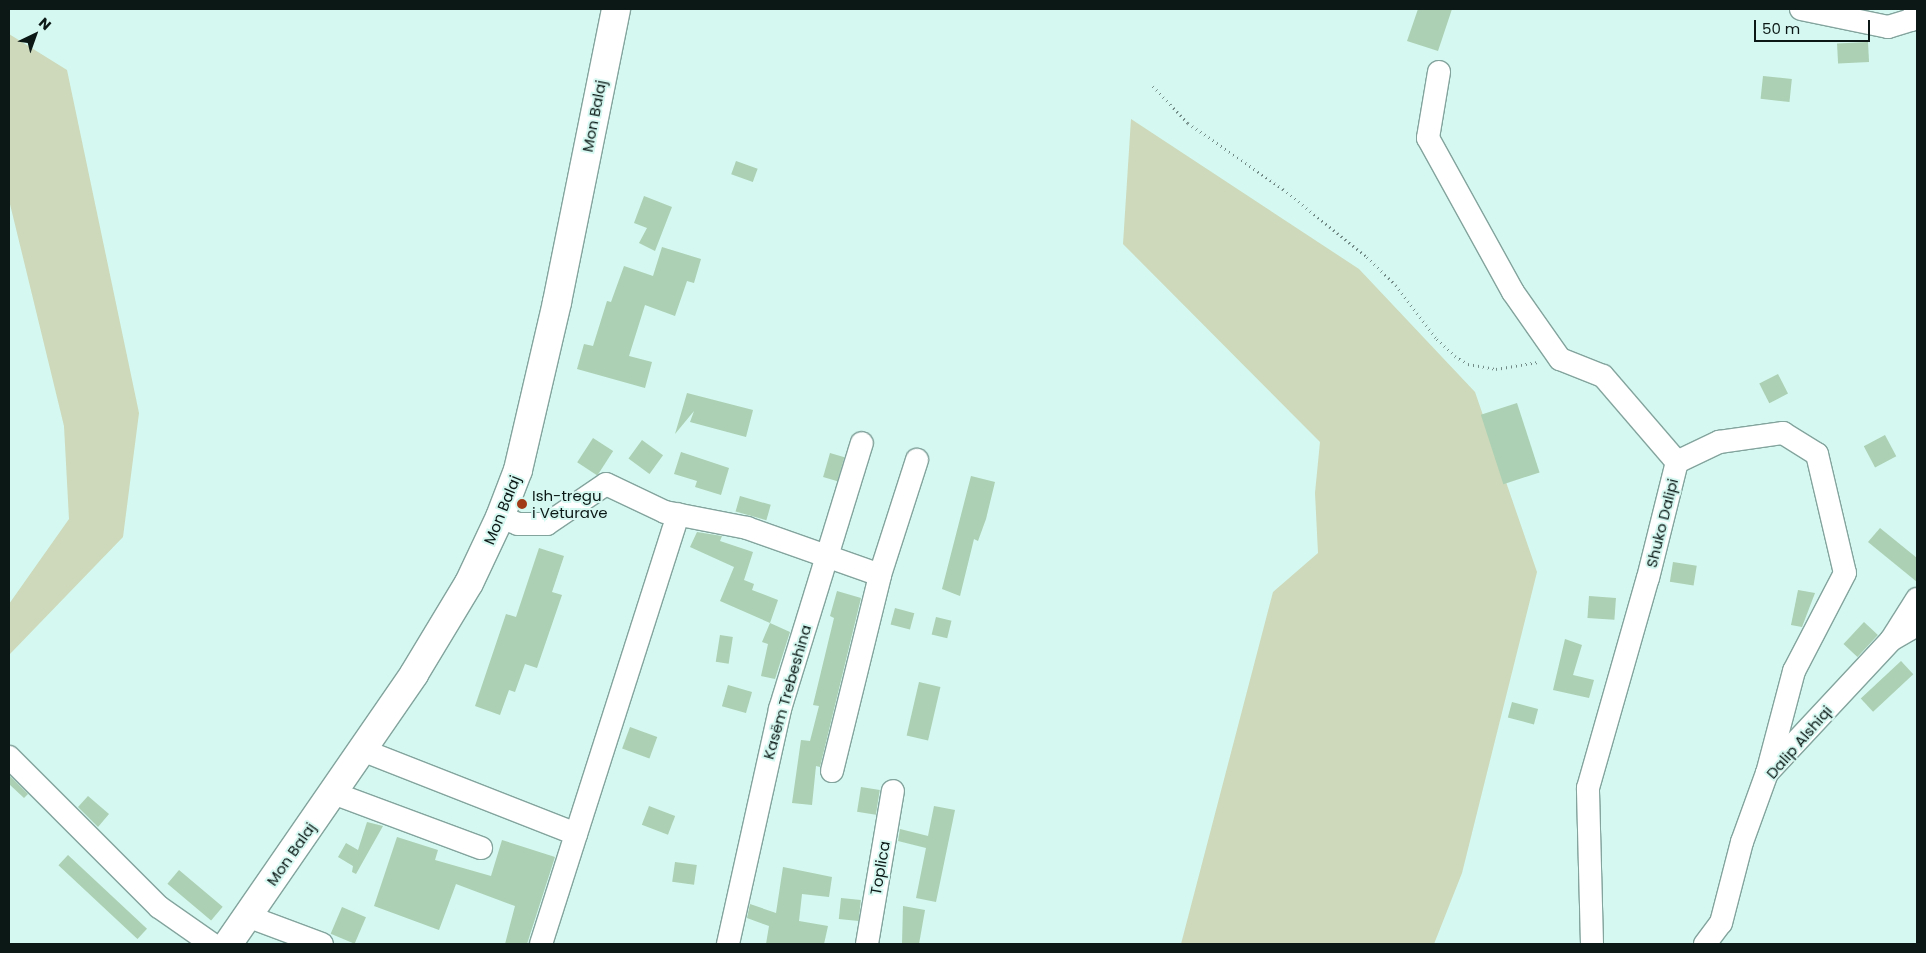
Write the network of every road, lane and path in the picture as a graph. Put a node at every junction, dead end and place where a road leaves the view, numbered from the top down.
1 (616, 9) edge
2 (1801, 9) edge
3 (1917, 10) edge
4 (1439, 72) dead end
5 (1153, 86) dead end
6 (1560, 359) junction
7 (862, 443) dead end
8 (917, 460) dead end
9 (1677, 462) junction
10 (678, 514) junction
11 (500, 517) junction
12 (826, 558) junction
13 (880, 575) junction
14 (1917, 599) edge
15 (1917, 625) edge
16 (1892, 640) junction
17 (362, 750) junction
18 (9, 757) edge
19 (832, 771) dead end
20 (1767, 773) junction
21 (893, 791) dead end
22 (333, 793) junction
23 (576, 834) junction
24 (481, 848) dead end
25 (239, 934) edge
26 (212, 944) edge
27 (322, 944) edge
28 (541, 944) edge
29 (728, 944) edge
30 (867, 944) edge
31 (1592, 944) edge
32 (1705, 944) edge

1 - 11 main road, Mon Balaj
2 - 3 street
4 - 6 street
5 - 6 path
6 - 9 street
7 - 12 street, Kasëm Trebeshina
8 - 13 street
9 - 20 street, Shuko Dalipi
9 - 31 street, Shuko Dalipi
10 - 11 street
10 - 12 street
10 - 23 street
11 - 17 main road, Mon Balaj
12 - 13 street
12 - 29 street, Kasëm Trebeshina
13 - 19 street
14 - 16 street, Dalip Alshiqi
15 - 16 street, Dalip Alshiqi
16 - 20 street, Dalip Alshiqi
17 - 22 main road, Mon Balaj
17 - 23 street
18 - 26 street
20 - 32 street, Dalip Alshiqi
21 - 30 street, Toplica
22 - 24 street
22 - 25 main road, Mon Balaj
23 - 28 street
25 - 27 street

